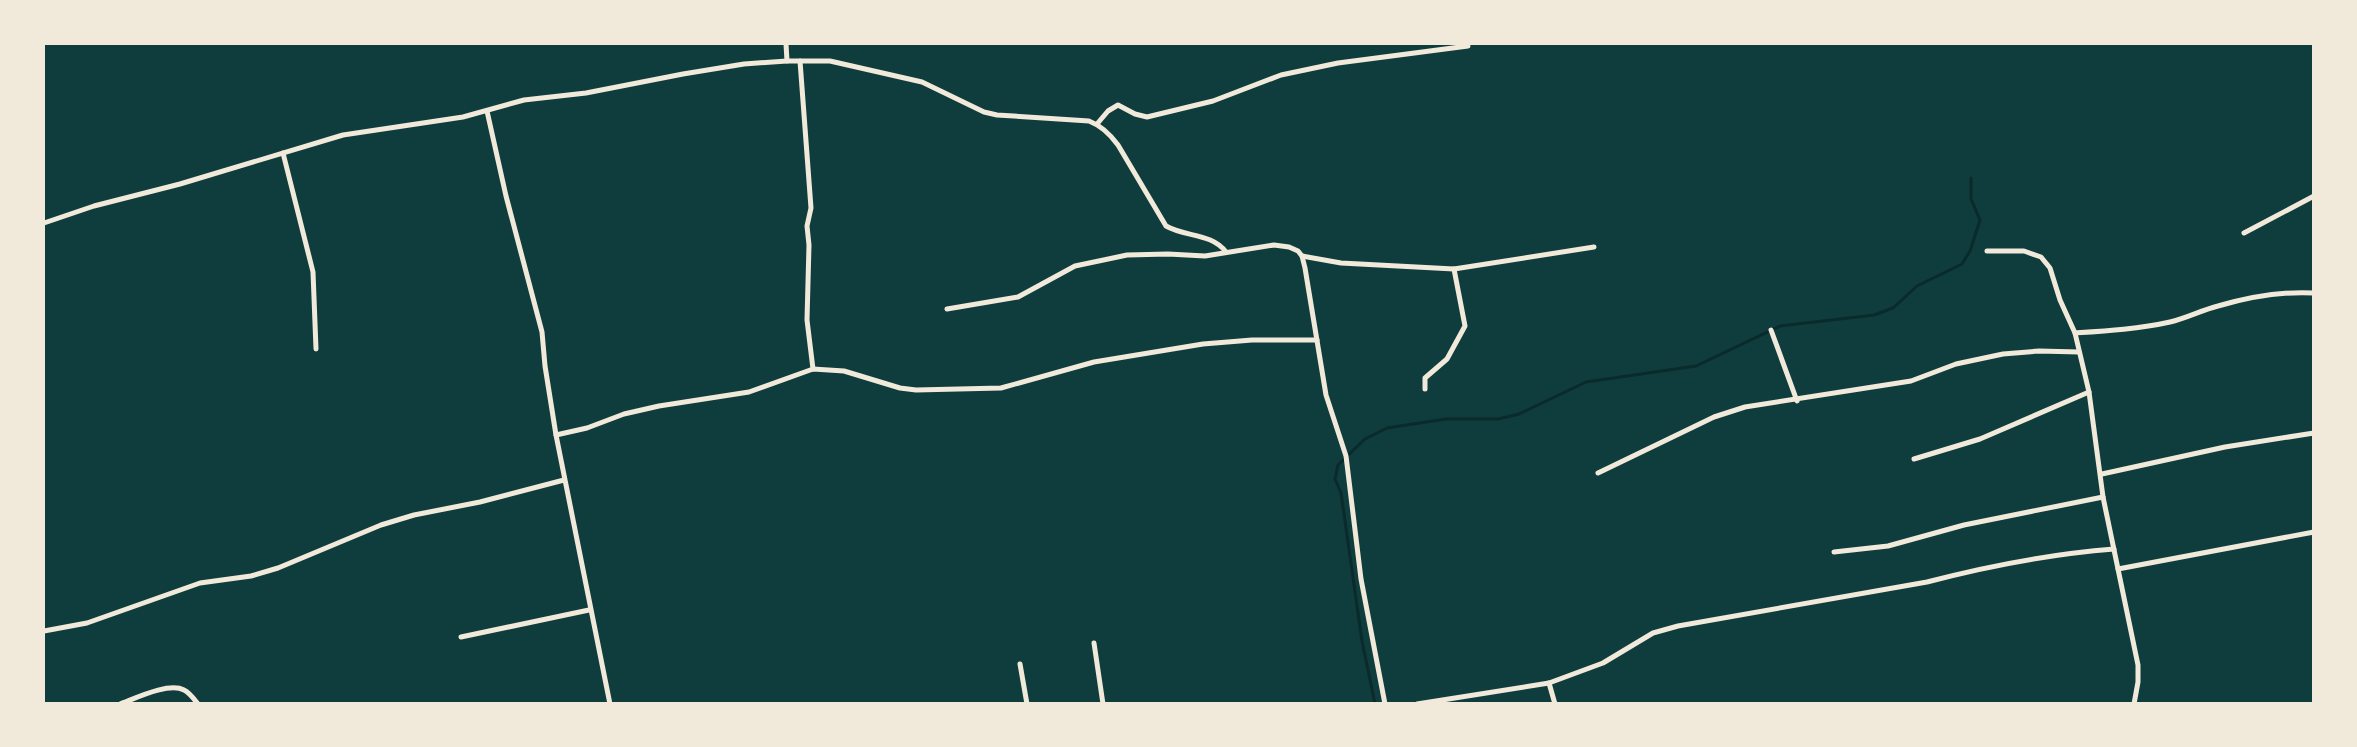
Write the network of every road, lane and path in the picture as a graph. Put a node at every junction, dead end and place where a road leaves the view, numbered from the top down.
1 (786, 44) edge
2 (1468, 46) dead end
3 (787, 61) junction
4 (800, 61) junction
5 (487, 111) junction
6 (1097, 124) junction
7 (283, 153) junction
8 (2313, 196) edge
9 (44, 223) edge
10 (2244, 233) dead end
11 (1594, 247) dead end
12 (1987, 251) dead end
13 (1226, 252) junction
14 (1302, 256) junction
15 (1454, 269) junction
16 (2313, 294) edge
17 (947, 309) dead end
18 (1771, 330) dead end
19 (2075, 333) junction
20 (1317, 340) junction
21 (316, 350) dead end
22 (2079, 351) junction
23 (813, 369) junction
24 (1425, 389) dead end
25 (2089, 392) junction
26 (1797, 401) junction
27 (2313, 433) edge
28 (555, 435) junction
29 (1914, 459) dead end
30 (1598, 473) dead end
31 (2102, 474) junction
32 (564, 480) junction
33 (2103, 497) junction
34 (2313, 532) edge
35 (2114, 549) junction
36 (1833, 552) dead end
37 (2118, 569) junction
38 (589, 610) junction
39 (44, 631) edge
40 (461, 637) dead end
41 (1094, 643) dead end
42 (1020, 664) dead end
43 (1549, 684) junction
44 (120, 704) edge
45 (198, 704) edge
46 (609, 704) edge
47 (1027, 704) edge
48 (1103, 704) edge
49 (1385, 704) edge
50 (1418, 704) edge
51 (1555, 704) edge
52 (2134, 704) edge

1 - 3 street
2 - 6 street
3 - 4 street
3 - 5 street
4 - 6 street
4 - 23 street
5 - 7 street
5 - 28 street
6 - 13 street
7 - 9 street
7 - 21 street
8 - 10 street
11 - 15 street
12 - 19 street
13 - 14 street
13 - 17 street
14 - 15 street
14 - 20 street
15 - 24 street
16 - 19 street
18 - 26 street
19 - 22 street
20 - 23 street
20 - 49 street
22 - 25 street
22 - 26 street
23 - 28 street
25 - 29 street
25 - 31 street
26 - 30 street
27 - 31 street
28 - 32 street
31 - 33 street
32 - 38 street
32 - 39 street
33 - 35 street
33 - 36 street
34 - 37 street
35 - 37 street
35 - 43 street
37 - 52 street
38 - 40 street
38 - 46 street
41 - 48 street
42 - 47 street
43 - 50 street
43 - 51 street
44 - 45 street

